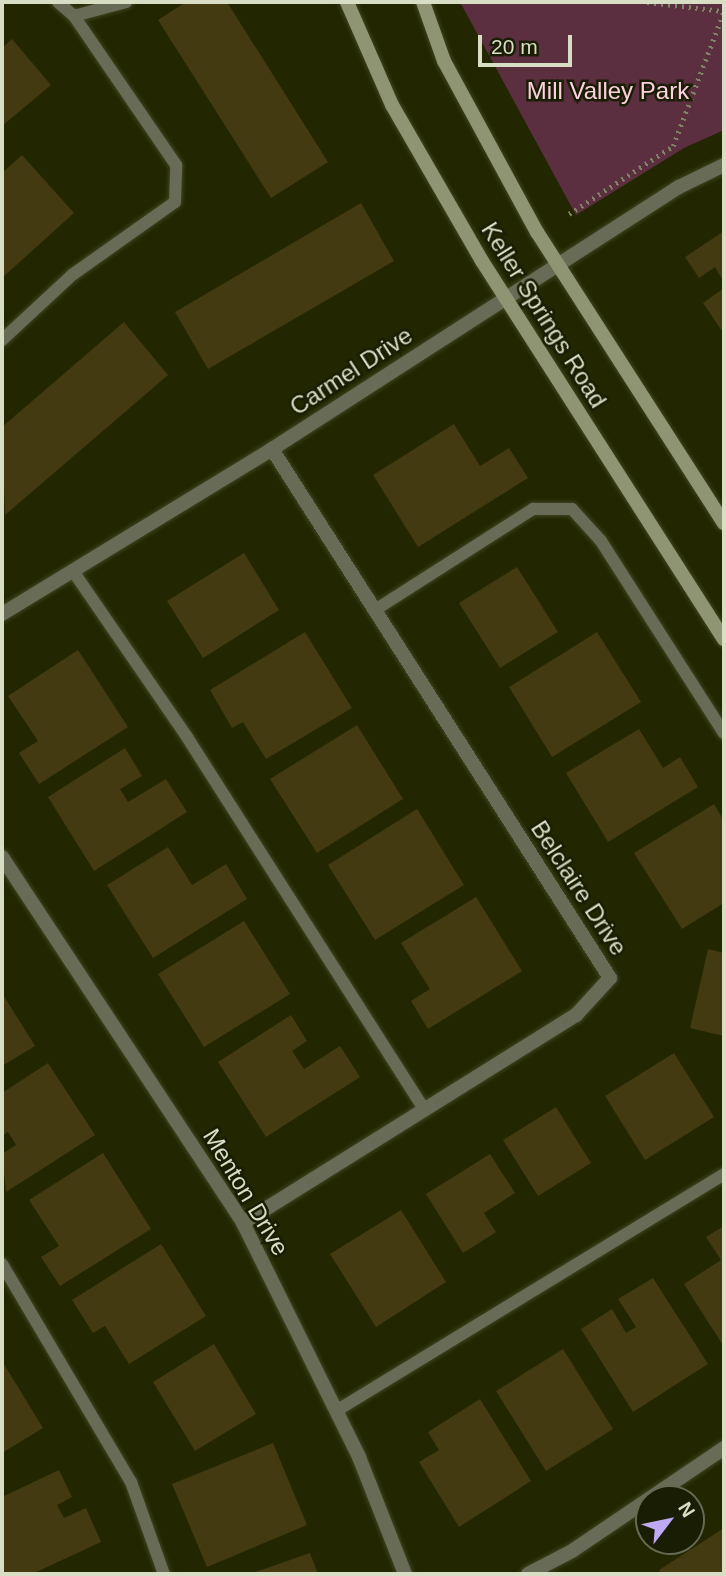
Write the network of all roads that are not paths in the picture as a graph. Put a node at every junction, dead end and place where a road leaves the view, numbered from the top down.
1 (58, 2) edge
2 (83, 2) edge
3 (126, 2) edge
4 (347, 2) edge
5 (423, 2) edge
6 (74, 16) junction
7 (724, 165) edge
8 (556, 265) junction
9 (505, 299) junction
10 (2, 340) edge
11 (272, 449) junction
12 (724, 523) edge
13 (73, 570) junction
14 (375, 610) junction
15 (3, 611) edge
16 (724, 639) edge
17 (724, 733) edge
18 (2, 857) edge
19 (424, 1107) junction
20 (724, 1174) edge
21 (243, 1223) junction
22 (2, 1264) edge
23 (336, 1410) junction
24 (724, 1448) edge
25 (164, 1574) edge
26 (405, 1574) edge
27 (528, 1574) edge

1 - 6 lane
2 - 6 lane
3 - 6 lane
4 - 9 main road, Keller Springs Road
5 - 8 main road, Keller Springs Road
6 - 10 lane
7 - 8 street, Carmel Drive
8 - 9 street, Carmel Drive
8 - 12 main road, Keller Springs Road
9 - 11 street, Carmel Drive
9 - 16 main road, Keller Springs Road
11 - 13 street, Carmel Drive
11 - 14 street, Belclaire Drive
13 - 15 street, Carmel Drive
13 - 19 lane
14 - 17 lane
14 - 19 street, Belclaire Drive
18 - 21 street, Menton Drive
19 - 21 street, Belclaire Drive
20 - 23 lane
21 - 23 street, Menton Drive
22 - 25 lane
23 - 26 street, Menton Drive
24 - 27 street

